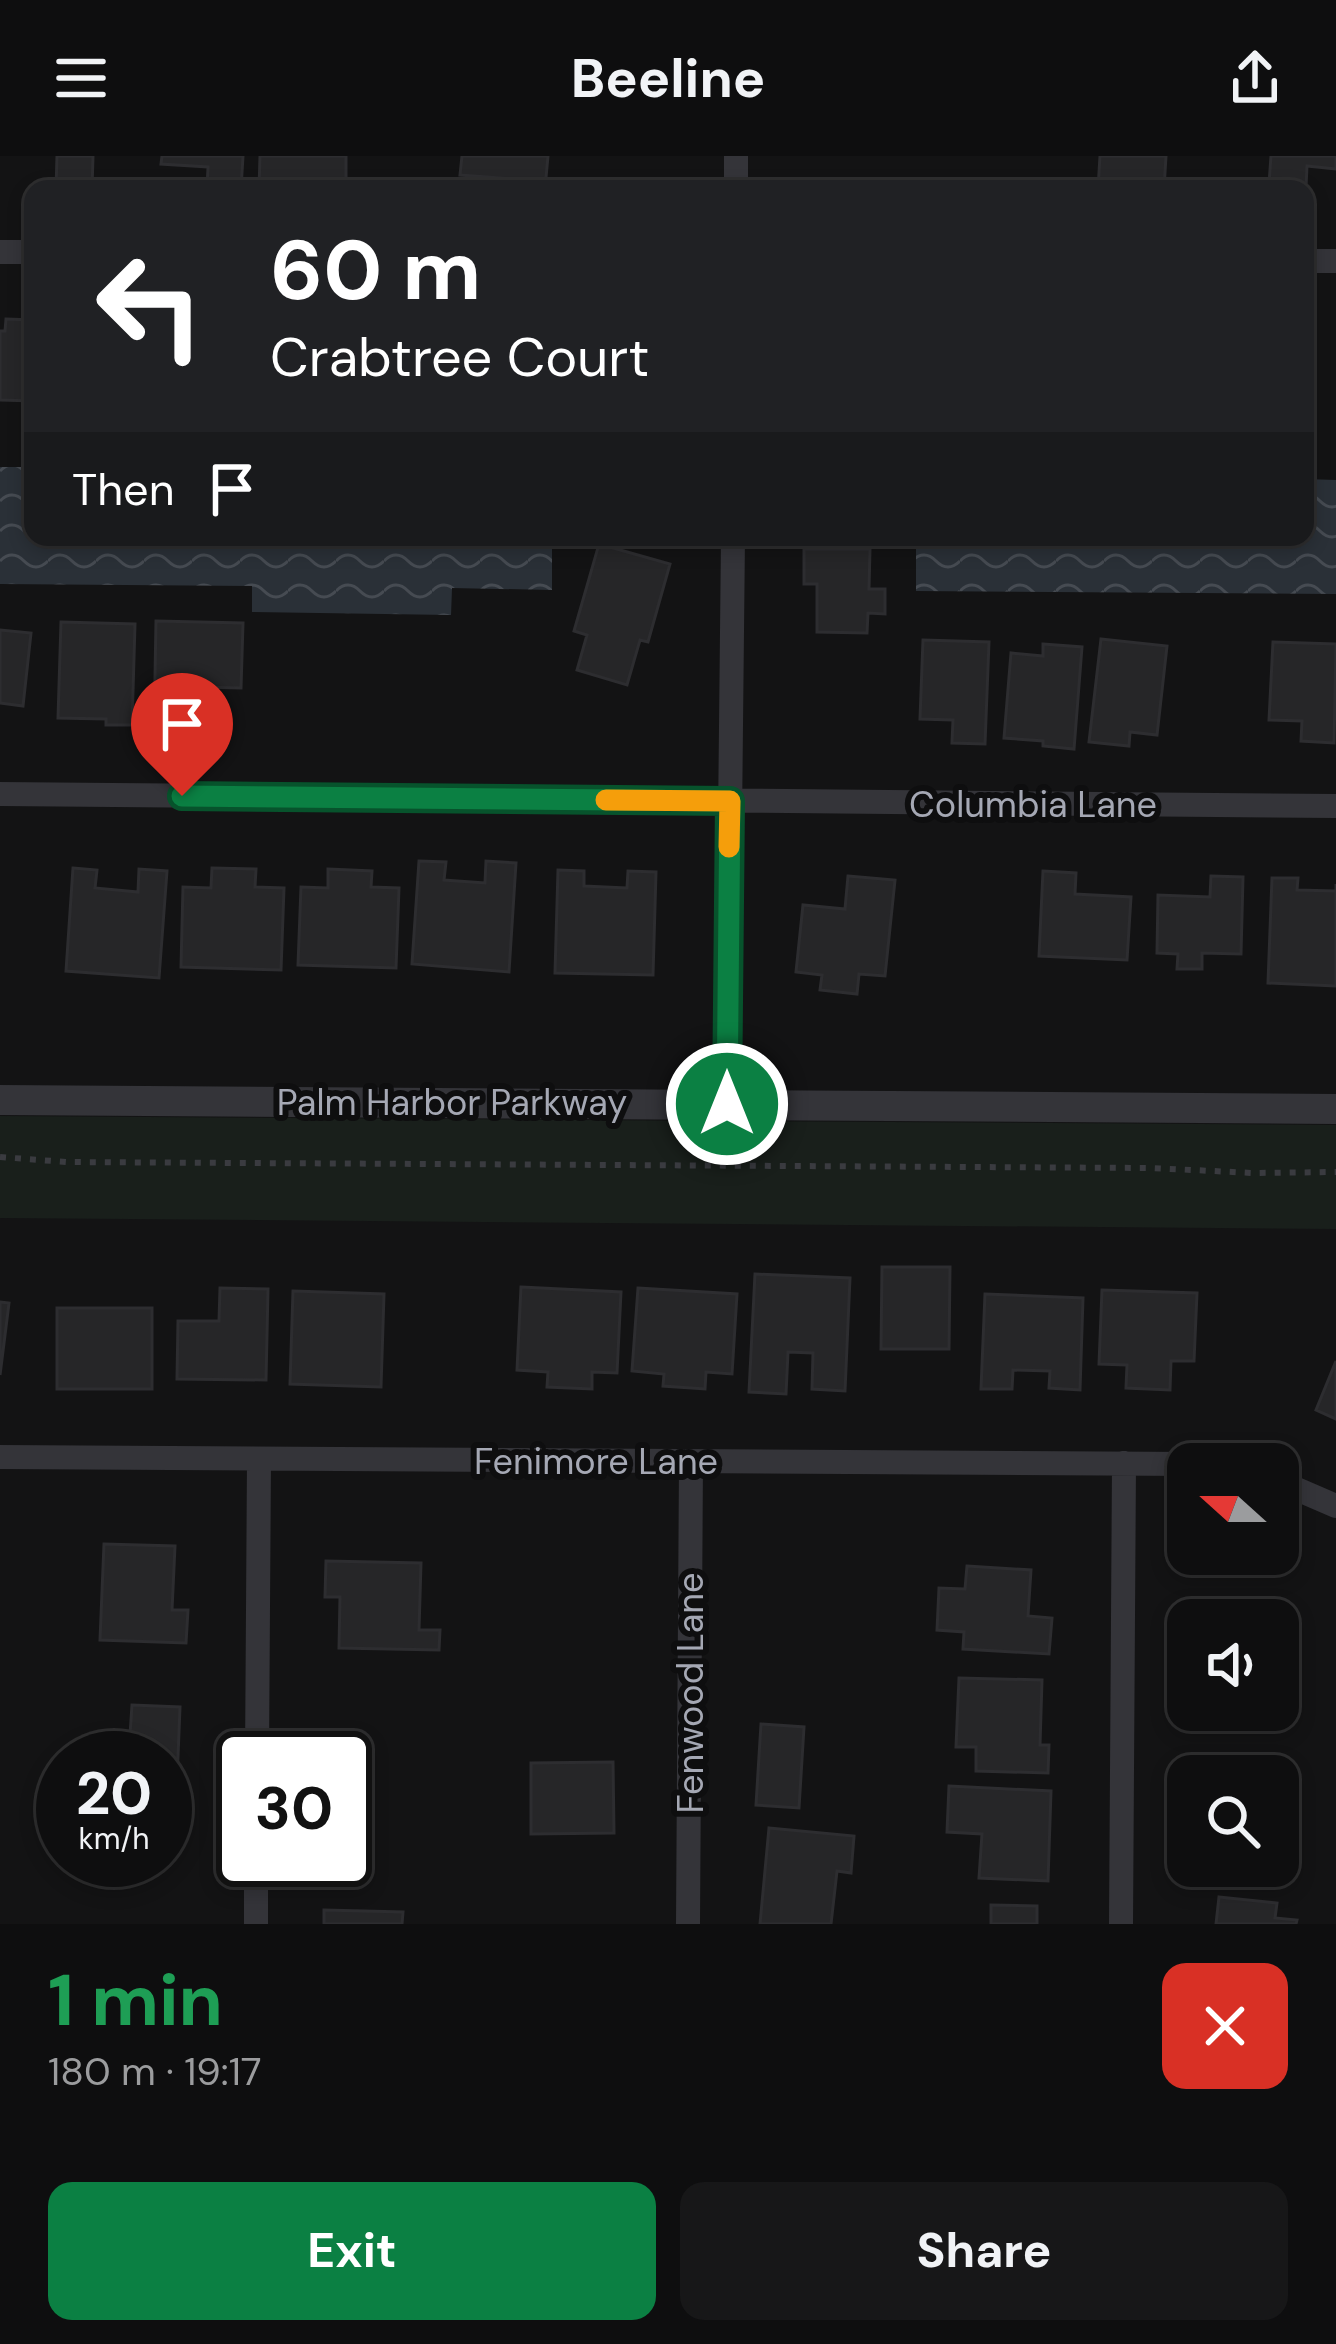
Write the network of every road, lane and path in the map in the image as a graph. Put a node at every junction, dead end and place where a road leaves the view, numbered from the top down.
1 (733, 546) edge
2 (0, 794) edge
3 (730, 801) junction
4 (1336, 806) edge
5 (0, 1100) edge
6 (727, 1104) junction
7 (1336, 1109) edge
8 (0, 1157) edge
9 (1336, 1172) edge
10 (0, 1457) edge
11 (259, 1459) junction
12 (692, 1462) junction
13 (1124, 1463) junction
14 (1167, 1464) edge
15 (1299, 1490) edge
16 (1336, 1506) edge
17 (257, 1731) edge
18 (256, 1887) edge
19 (256, 1924) edge
20 (688, 1924) edge
21 (1121, 1924) edge

1 - 3 street
2 - 3 street, Columbia Lane
3 - 4 street, Columbia Lane
3 - 6 street
5 - 6 street, Palm Harbor Parkway
6 - 7 street, Palm Harbor Parkway
8 - 9 path
10 - 11 street, Fenimore Lane
11 - 12 street, Fenimore Lane
11 - 17 street
12 - 13 street, Fenimore Lane
12 - 20 street, Fenwood Lane
13 - 14 street, Fenimore Lane
13 - 21 street
15 - 16 street
18 - 19 street

